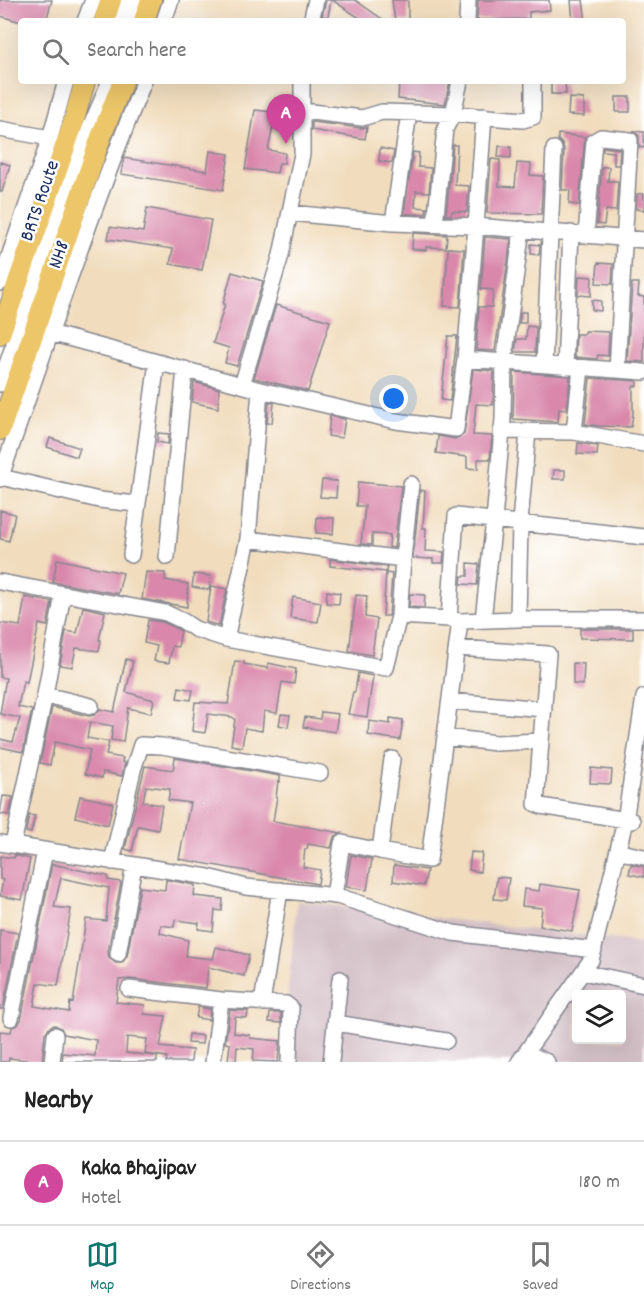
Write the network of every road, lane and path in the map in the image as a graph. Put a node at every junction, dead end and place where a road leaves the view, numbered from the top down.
1 (93, 0) edge
2 (111, 0) edge
3 (124, 0) edge
4 (139, 0) edge
5 (151, 0) edge
6 (171, 0) edge
7 (316, 0) edge
8 (468, 0) edge
9 (86, 18) edge
10 (105, 18) edge
11 (118, 18) edge
12 (132, 18) edge
13 (145, 18) edge
14 (165, 18) edge
15 (312, 18) edge
16 (467, 18) edge
17 (65, 84) edge
18 (84, 84) edge
19 (98, 84) edge
20 (109, 84) edge
21 (122, 84) edge
22 (143, 84) edge
23 (302, 84) edge
24 (459, 84) edge
25 (533, 84) edge
26 (303, 111) junction
27 (409, 113) junction
28 (453, 114) junction
29 (484, 116) junction
30 (0, 129) edge
31 (87, 135) junction
32 (50, 138) junction
33 (554, 149) dead end
34 (290, 213) junction
35 (393, 223) junction
36 (435, 224) junction
37 (476, 226) junction
38 (522, 229) junction
39 (551, 231) junction
40 (579, 234) junction
41 (623, 238) junction
42 (644, 240) edge
43 (0, 283) edge
44 (50, 333) junction
45 (0, 334) edge
46 (465, 359) junction
47 (504, 361) junction
48 (157, 362) junction
49 (544, 365) junction
50 (565, 367) junction
51 (580, 368) junction
52 (185, 369) junction
53 (617, 370) junction
54 (644, 372) edge
55 (0, 384) edge
56 (242, 385) junction
57 (260, 390) junction
58 (0, 430) edge
59 (501, 431) junction
60 (528, 431) junction
61 (574, 432) junction
62 (644, 444) edge
63 (0, 478) edge
64 (411, 484) dead end
65 (137, 504) junction
66 (494, 520) junction
67 (520, 523) junction
68 (644, 537) edge
69 (248, 539) junction
70 (131, 555) dead end
71 (167, 556) dead end
72 (403, 559) junction
73 (0, 582) edge
74 (63, 594) junction
75 (399, 616) junction
76 (518, 619) junction
77 (644, 619) edge
78 (455, 620) junction
79 (483, 620) junction
80 (226, 639) junction
81 (457, 648) junction
82 (45, 695) junction
83 (644, 697) edge
84 (450, 701) junction
85 (91, 706) dead end
86 (544, 709) junction
87 (445, 737) junction
88 (541, 741) junction
89 (644, 750) edge
90 (392, 759) dead end
91 (320, 773) dead end
92 (629, 821) junction
93 (7, 843) edge
94 (45, 851) junction
95 (380, 851) junction
96 (625, 853) junction
97 (644, 856) edge
98 (112, 862) junction
99 (134, 865) junction
100 (280, 890) junction
101 (334, 896) junction
102 (594, 950) junction
103 (118, 954) dead end
104 (587, 973) junction
105 (340, 979) dead end
106 (644, 985) edge
107 (129, 989) dead end
108 (221, 1000) junction
109 (262, 1003) junction
110 (11, 1018) dead end
111 (336, 1023) junction
112 (55, 1035) dead end
113 (446, 1041) dead end
114 (532, 1060) edge
115 (52, 1062) edge
116 (213, 1062) edge
117 (289, 1062) edge
118 (331, 1062) edge

1 - 9 street
2 - 10 main road
3 - 11 street
4 - 12 street
5 - 13 main road
6 - 14 street
7 - 15 street
8 - 16 street
17 - 32 street
18 - 45 main road, NH8
19 - 31 street
20 - 31 street
21 - 58 main road, NH8
22 - 44 street
23 - 26 street
24 - 28 street
25 - 29 street
26 - 27 street
26 - 34 street
27 - 28 street
27 - 35 street
28 - 29 street
28 - 36 street
29 - 37 street
30 - 32 street
31 - 55 street, BRTS Route
32 - 43 street
33 - 39 street
34 - 35 street
34 - 56 street
35 - 36 street
36 - 37 street
37 - 38 street
37 - 46 street
38 - 39 street
38 - 47 street
39 - 40 street
39 - 49 street
40 - 41 street
40 - 41 street
40 - 50 street
41 - 42 street
41 - 53 street
44 - 48 street
44 - 63 street
46 - 47 street
46 - 57 street
47 - 49 street
47 - 59 street
48 - 52 street
48 - 65 street
49 - 50 street
50 - 51 street
51 - 53 street
51 - 61 street
52 - 56 street
52 - 71 street
53 - 54 street
56 - 57 street
57 - 69 street
59 - 60 street
59 - 66 street
60 - 61 street
60 - 67 street
61 - 62 street
63 - 65 street
64 - 72 street
65 - 70 street
66 - 67 street
66 - 78 street
66 - 79 street
67 - 68 street
67 - 76 street
69 - 72 street
69 - 80 street
72 - 75 street
73 - 74 street
74 - 80 street
74 - 82 street
75 - 78 street
75 - 80 street
76 - 77 street
76 - 79 street
78 - 79 street
78 - 81 street
81 - 84 street
81 - 86 street
82 - 85 street
82 - 93 street
83 - 92 street
84 - 86 street
84 - 87 street
86 - 88 street
87 - 88 street
87 - 95 street
88 - 92 street
89 - 92 street
90 - 95 street
91 - 98 street
92 - 96 street
92 - 102 street
93 - 94 street
94 - 98 street
94 - 110 street
95 - 101 street
96 - 97 street
96 - 104 street
98 - 99 street
99 - 100 street
99 - 103 street
100 - 101 street
100 - 109 street
101 - 102 street
102 - 104 street
104 - 106 street
104 - 114 street
105 - 111 street
107 - 108 street
108 - 109 street
108 - 116 street
109 - 117 street
111 - 113 street
111 - 118 street
112 - 115 street

